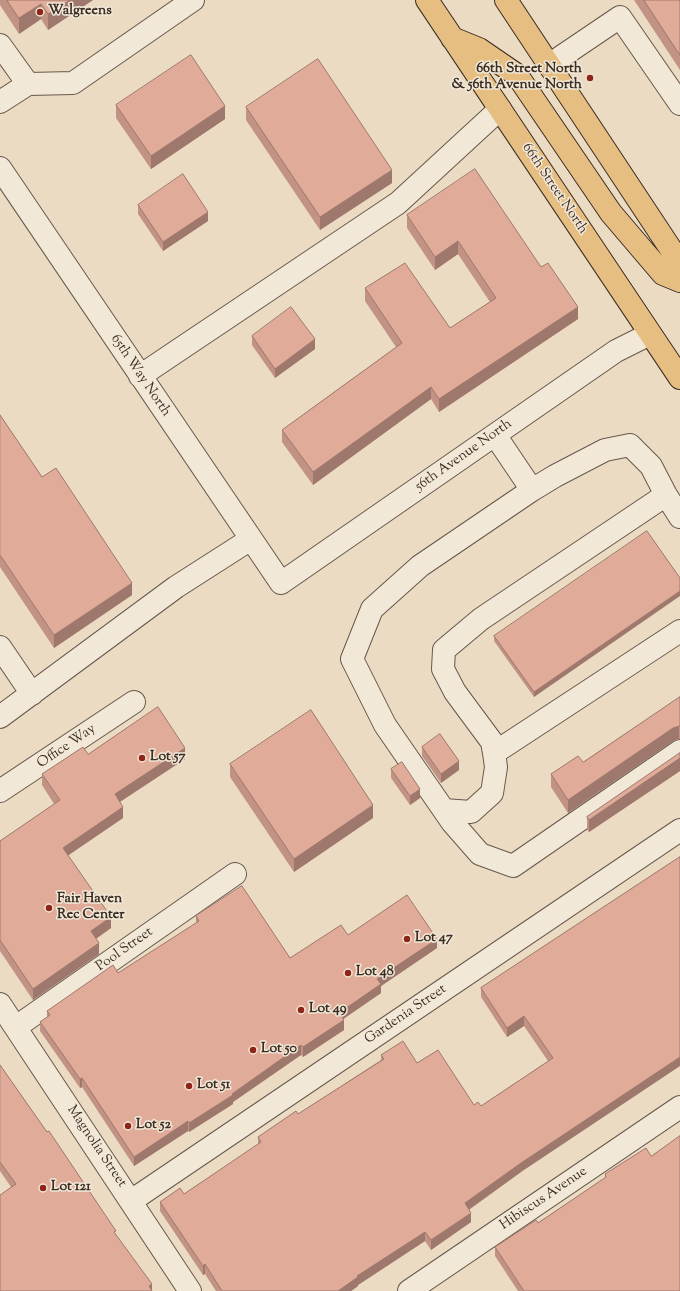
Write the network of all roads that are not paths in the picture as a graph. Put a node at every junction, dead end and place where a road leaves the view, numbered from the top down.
1 (193, 0) edge
2 (427, 0) edge
3 (506, 0) edge
4 (452, 38) junction
5 (0, 45) edge
6 (549, 65) junction
7 (28, 84) junction
8 (0, 102) edge
9 (680, 104) edge
10 (500, 109) junction
11 (0, 168) edge
12 (680, 263) edge
13 (680, 281) edge
14 (650, 334) junction
15 (680, 348) edge
16 (140, 376) junction
17 (680, 378) edge
18 (495, 435) junction
19 (532, 490) junction
20 (666, 495) junction
21 (680, 516) edge
22 (251, 539) junction
23 (281, 583) joint
24 (680, 631) edge
25 (0, 647) edge
26 (32, 694) junction
27 (134, 702) dead end
28 (0, 717) edge
29 (680, 751) edge
30 (494, 753) junction
31 (0, 791) edge
32 (444, 810) junction
33 (680, 830) edge
34 (235, 874) dead end
35 (0, 1004) edge
36 (16, 1027) junction
37 (680, 1107) edge
38 (132, 1201) junction
39 (190, 1291) edge
40 (409, 1291) edge

1 - 7 street
2 - 4 main road, 66th Street North
3 - 6 main road
4 - 10 main road, 66th Street North
4 - 13 main road
5 - 7 street
6 - 9 street
6 - 12 main road
7 - 8 street
10 - 14 main road, 66th Street North
10 - 16 street
11 - 16 street, 65th Way North
14 - 15 main road
14 - 17 main road, 66th Street North
14 - 18 street, 56th Avenue North
16 - 22 street, 65th Way North
18 - 19 street
18 - 23 street, 56th Avenue North
19 - 20 street
19 - 32 street
20 - 21 street
20 - 30 street
22 - 23 street, 65th Way North
22 - 26 street
24 - 30 street
25 - 26 street
26 - 28 street
27 - 31 street, Office Way
29 - 32 street
30 - 32 street
33 - 38 street, Gardenia Street
34 - 36 street, Pool Street
35 - 36 street, Magnolia Street
36 - 38 street, Magnolia Street
37 - 40 street, Hibiscus Avenue
38 - 39 street, Magnolia Street

